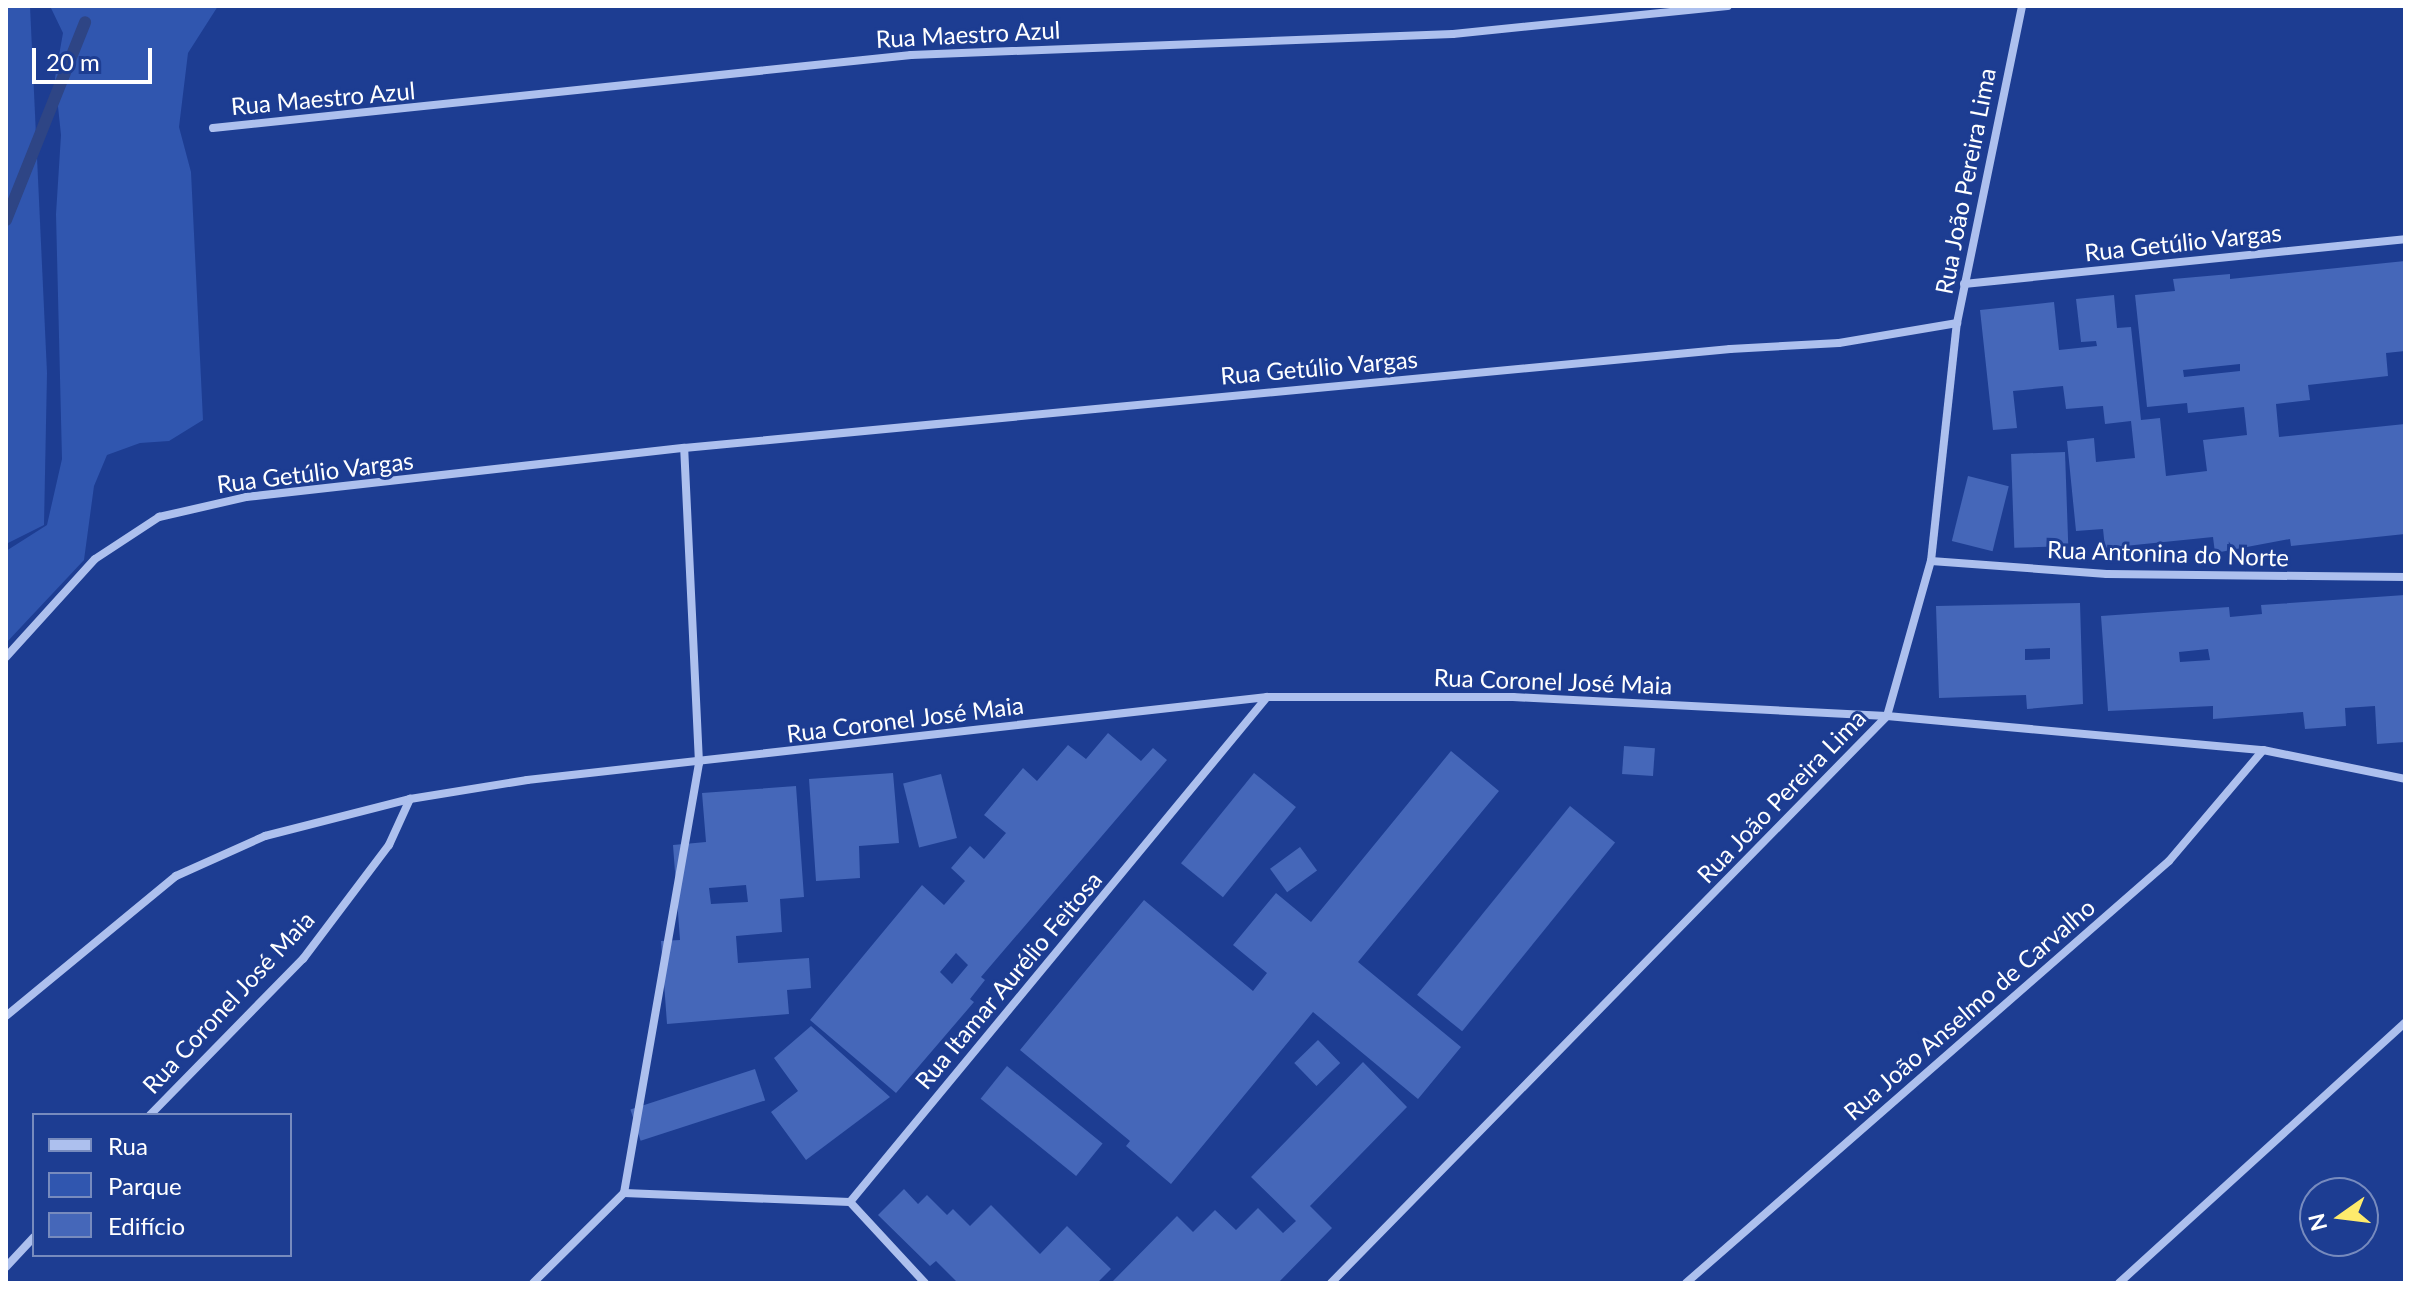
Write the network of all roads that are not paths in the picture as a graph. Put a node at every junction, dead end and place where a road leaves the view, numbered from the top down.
1 (1728, 6) edge
2 (2022, 6) edge
3 (213, 128) dead end
4 (2405, 239) edge
5 (1964, 284) junction
6 (1957, 323) junction
7 (684, 448) junction
8 (1931, 561) junction
9 (2405, 577) edge
10 (6, 657) edge
11 (1267, 697) junction
12 (1887, 716) junction
13 (2263, 750) junction
14 (699, 763) junction
15 (2405, 779) edge
16 (410, 799) junction
17 (6, 1016) edge
18 (2405, 1023) edge
19 (152, 1113) edge
20 (624, 1193) junction
21 (850, 1202) junction
22 (32, 1239) edge
23 (6, 1267) edge
24 (533, 1283) edge
25 (925, 1283) edge
26 (1331, 1283) edge
27 (1686, 1283) edge
28 (2119, 1283) edge

1 - 3 street, Rua Maestro Azul
2 - 5 street, Rua João Pereira Lima
4 - 5 street, Rua Getúlio Vargas
5 - 6 street, Rua João Pereira Lima
6 - 7 street, Rua Getúlio Vargas
6 - 8 street, Rua João Pereira Lima
7 - 10 street, Rua Getúlio Vargas
7 - 14 street
8 - 9 street, Rua Antonina do Norte
8 - 12 street, Rua João Pereira Lima
11 - 12 street, Rua Coronel José Maia
11 - 14 street, Rua Coronel José Maia
11 - 21 street, Rua Itamar Aurélio Feitosa
12 - 13 street, Rua Coronel José Maia
12 - 26 street, Rua João Pereira Lima
13 - 15 street, Rua Coronel José Maia
13 - 27 street, Rua João Anselmo de Carvalho
14 - 16 street, Rua Coronel José Maia
14 - 20 street
16 - 17 street
16 - 19 street, Rua Coronel José Maia
18 - 28 street
20 - 21 street
20 - 24 street
21 - 25 street
22 - 23 street

